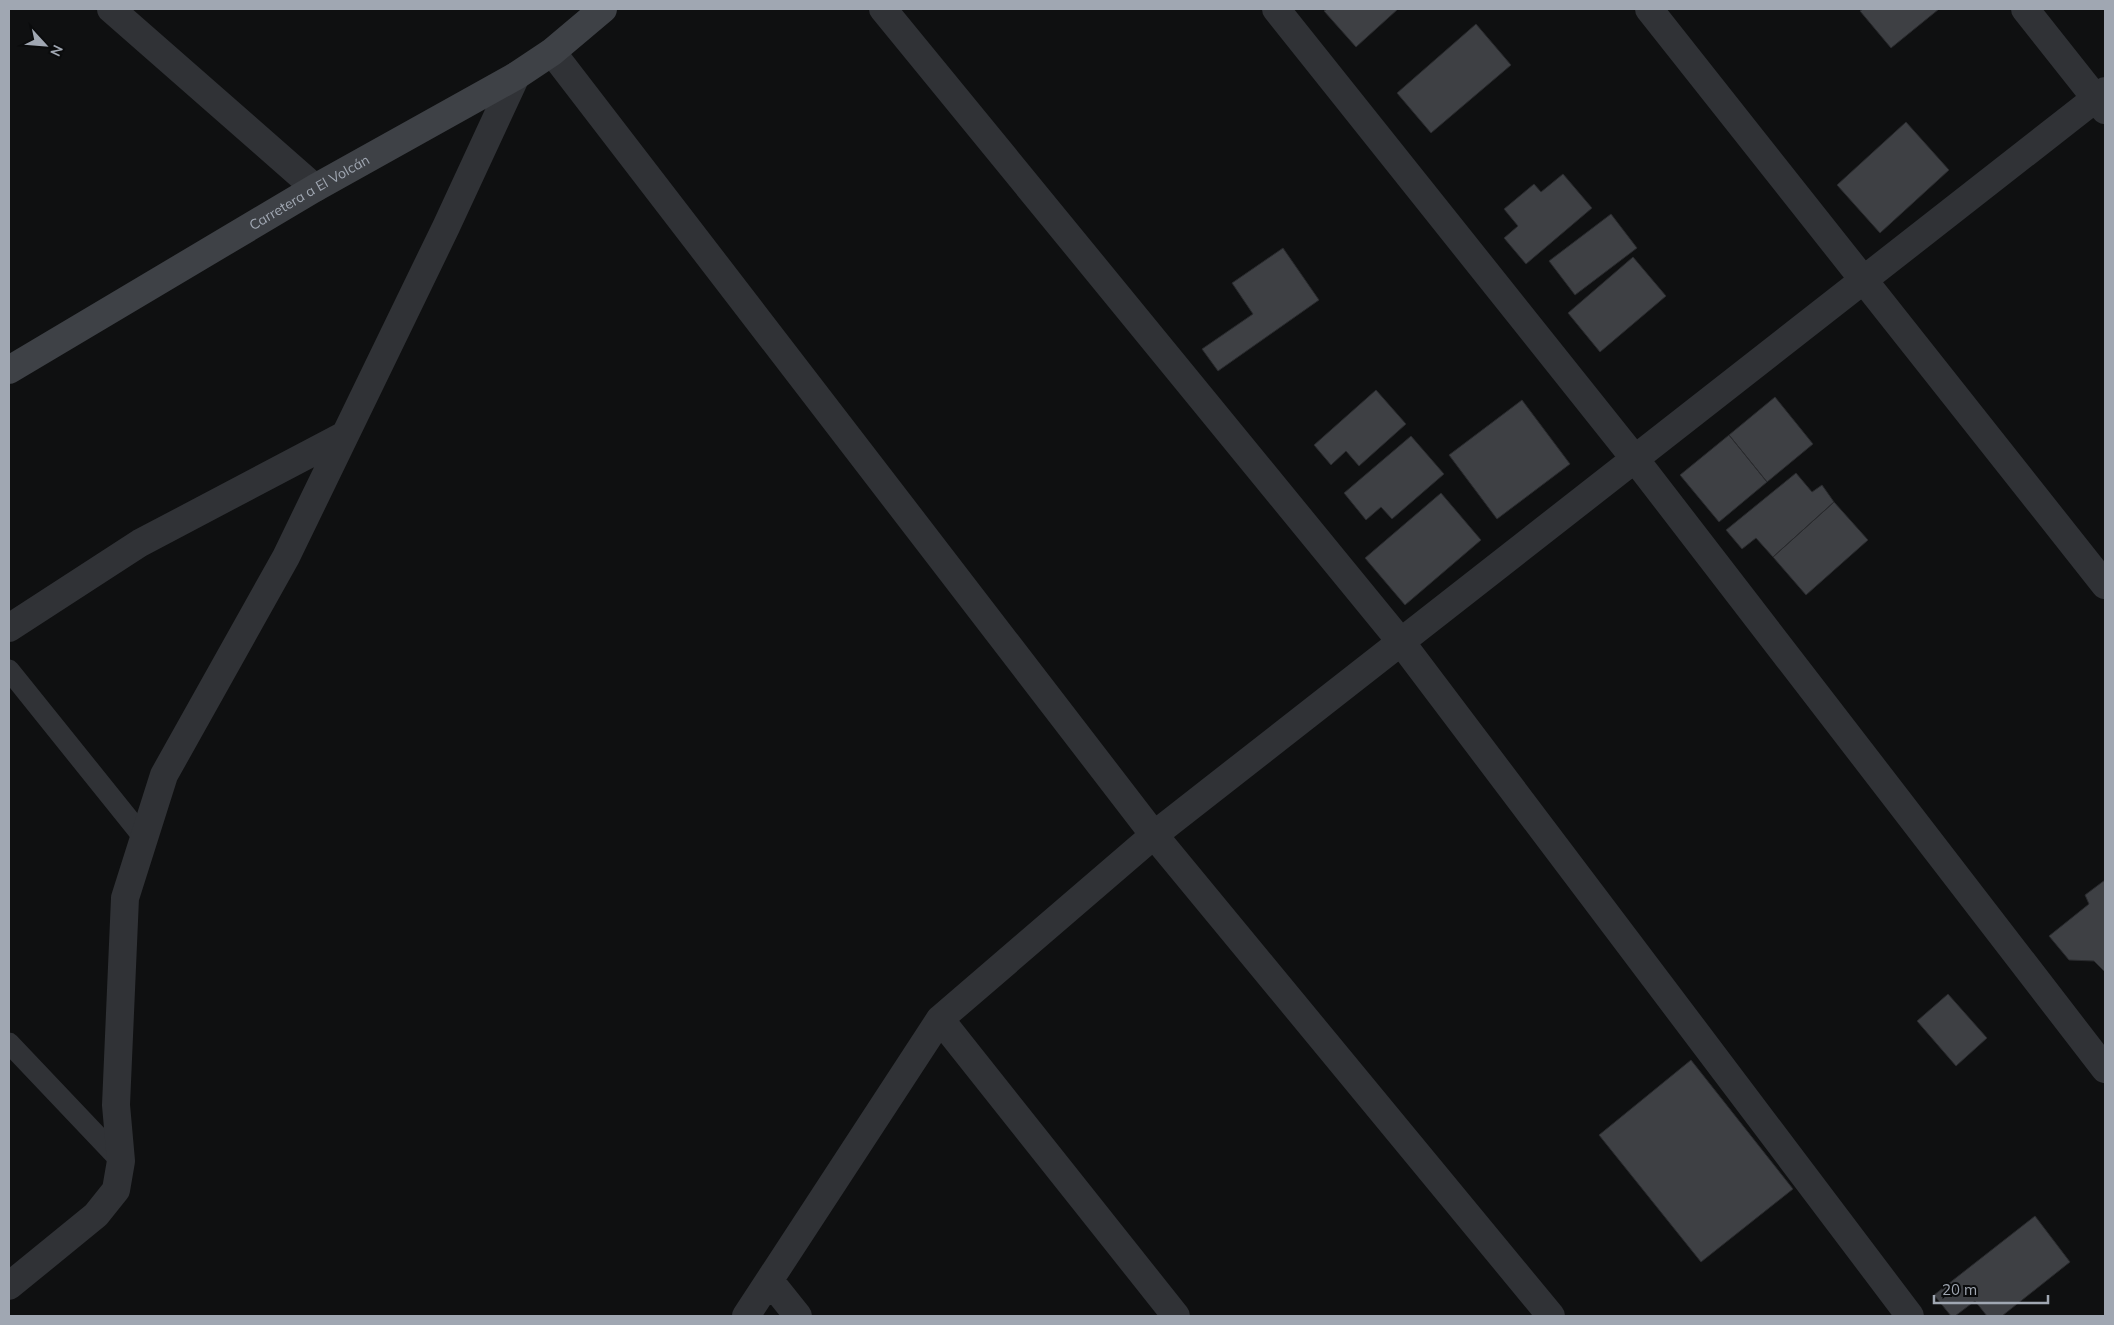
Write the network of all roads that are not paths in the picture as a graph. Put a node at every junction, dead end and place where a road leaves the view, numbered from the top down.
1 (111, 9) edge
2 (603, 9) edge
3 (883, 9) edge
4 (1276, 9) edge
5 (1649, 9) edge
6 (2025, 9) edge
7 (552, 52) junction
8 (516, 76) junction
9 (2102, 100) edge
10 (315, 188) junction
11 (1862, 279) junction
12 (9, 370) edge
13 (345, 436) junction
14 (1635, 459) junction
15 (2105, 585) edge
16 (9, 628) edge
17 (1401, 642) junction
18 (9, 670) edge
19 (1154, 835) junction
20 (144, 838) junction
21 (940, 1019) junction
22 (9, 1043) edge
23 (2105, 1069) edge
24 (121, 1161) junction
25 (770, 1281) junction
26 (9, 1286) edge
27 (746, 1316) edge
28 (798, 1316) edge
29 (1176, 1316) edge
30 (1551, 1316) edge
31 (1910, 1316) edge

1 - 10 street
2 - 7 main road, Carretera a El Volcán
3 - 17 street
4 - 14 street
5 - 11 street
6 - 9 street
7 - 8 main road, Carretera a El Volcán
7 - 19 street
8 - 10 main road, Carretera a El Volcán
8 - 13 street
9 - 11 street
10 - 12 main road, Carretera a El Volcán
11 - 14 street
11 - 15 street
13 - 16 street
13 - 20 street
14 - 17 street
14 - 23 street
17 - 19 street
17 - 31 street
18 - 20 lane
19 - 21 street
19 - 30 street
20 - 24 street
21 - 25 street
21 - 29 street
22 - 24 lane
24 - 26 street
25 - 27 street
25 - 28 street

